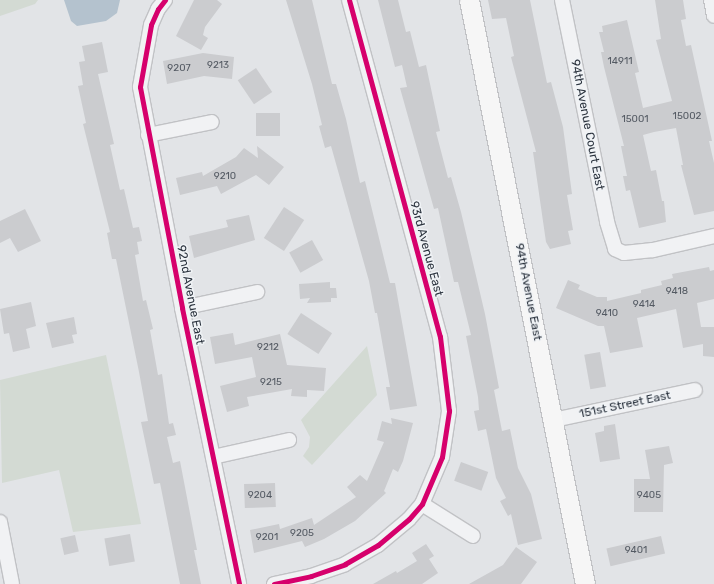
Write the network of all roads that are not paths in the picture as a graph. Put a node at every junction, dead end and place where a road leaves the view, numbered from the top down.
1 (349, 0) edge
2 (469, 0) edge
3 (562, 0) edge
4 (711, 0) edge
5 (161, 5) edge
6 (714, 16) edge
7 (212, 122) dead end
8 (148, 135) junction
9 (714, 236) edge
10 (257, 292) dead end
11 (182, 308) junction
12 (695, 390) dead end
13 (554, 420) junction
14 (289, 440) dead end
15 (213, 457) junction
16 (422, 504) junction
17 (0, 522) edge
18 (473, 536) dead end
19 (12, 584) edge
20 (239, 584) edge
21 (274, 584) edge
22 (585, 584) edge

1 - 16 street, 93rd Avenue East
2 - 13 main road, 94th Avenue East
3 - 9 street, 94th Avenue Court East
4 - 6 street
5 - 8 street, 92nd Avenue East
7 - 8 street
8 - 11 street, 92nd Avenue East
10 - 11 street
11 - 15 street, 92nd Avenue East
12 - 13 street, 151st Street East
13 - 22 main road, 94th Avenue East
14 - 15 street
15 - 20 street, 92nd Avenue East
16 - 18 street
16 - 21 street
17 - 19 street

